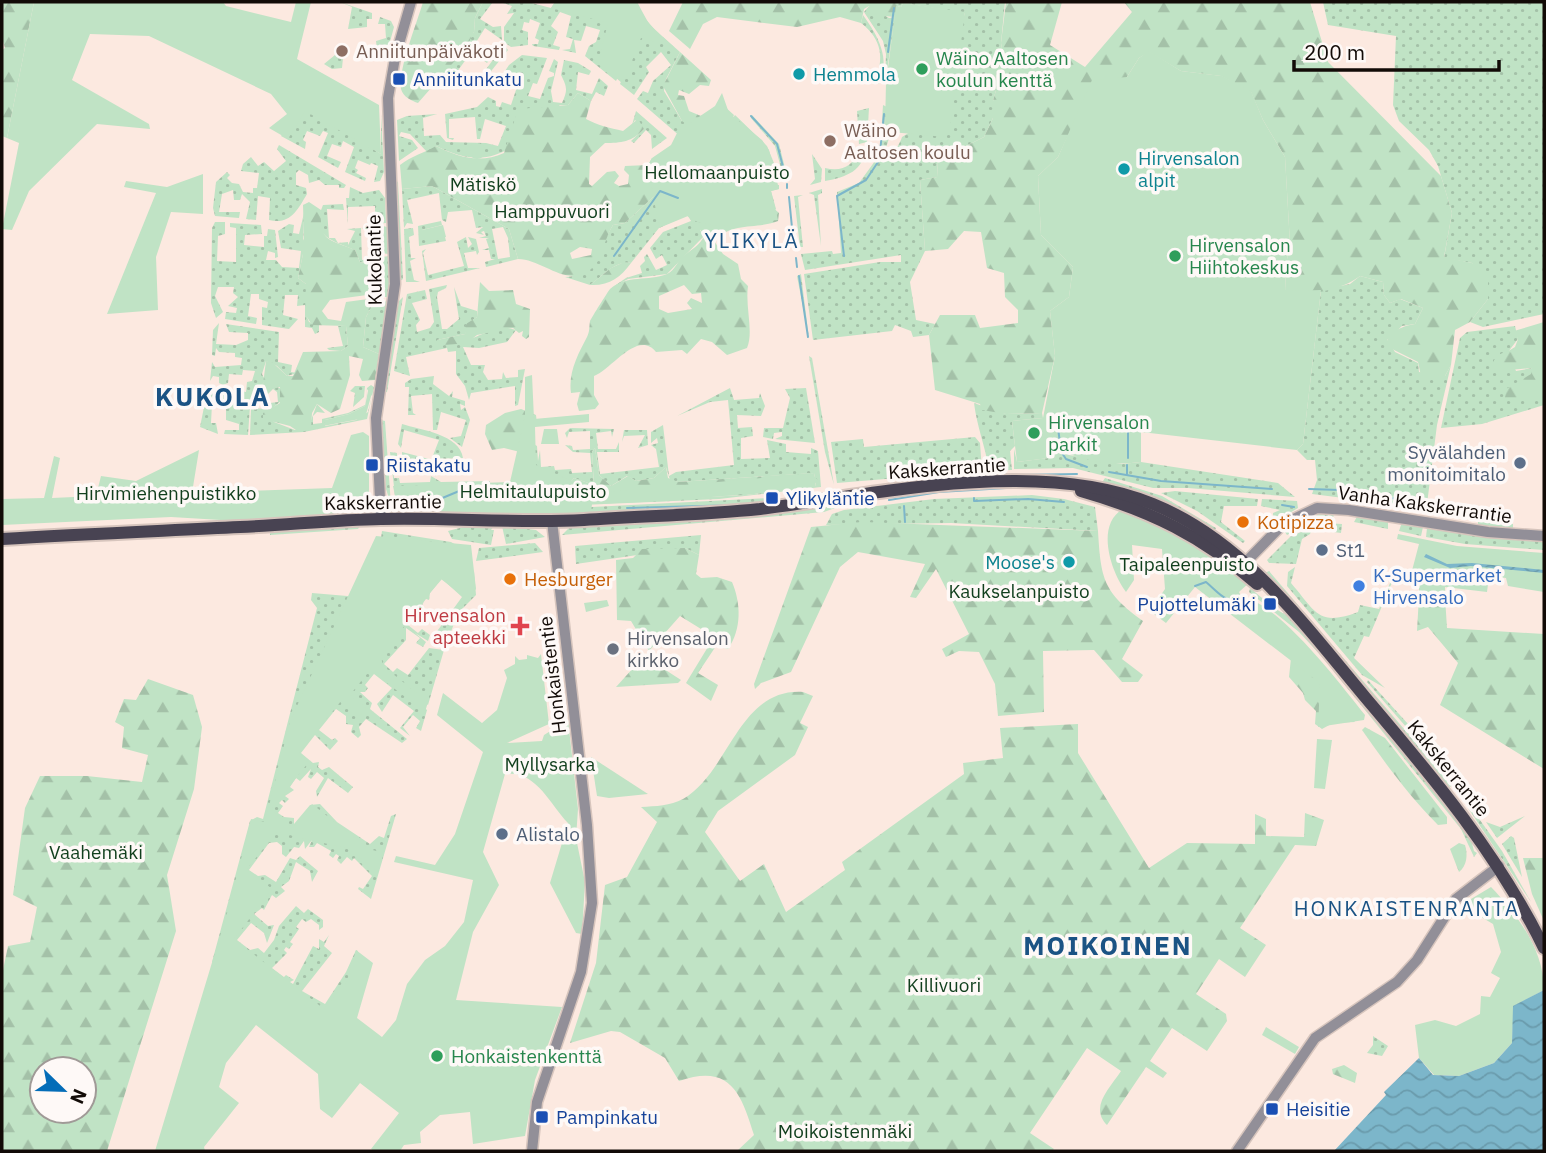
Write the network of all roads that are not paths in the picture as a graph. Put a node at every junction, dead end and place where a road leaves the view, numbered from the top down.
1 (411, 2) edge
2 (381, 519) junction
3 (552, 521) junction
4 (1544, 536) edge
5 (2, 539) edge
6 (1242, 566) junction
7 (1499, 866) junction
8 (1544, 948) edge
9 (532, 1151) edge
10 (1237, 1151) edge

1 - 2 street, Kukolantie
2 - 3 main road, Kakskerrantie
2 - 5 main road, Kakskerrantie
3 - 6 main road, Kakskerrantie
3 - 9 street, Honkaistentie
4 - 6 street, Vanha Kakskerrantie
6 - 7 main road, Kakskerrantie
7 - 8 main road, Kakskerrantie
7 - 10 street

